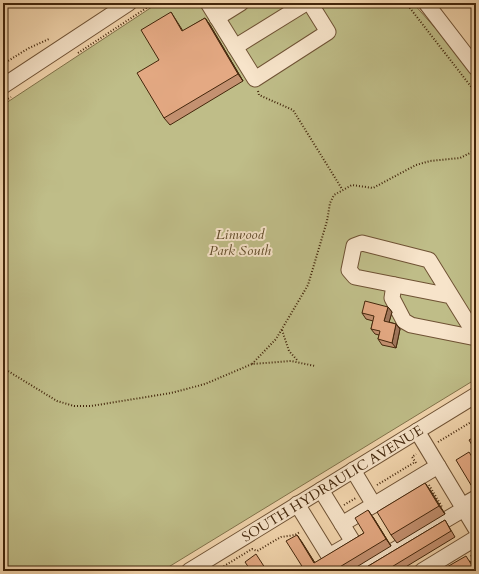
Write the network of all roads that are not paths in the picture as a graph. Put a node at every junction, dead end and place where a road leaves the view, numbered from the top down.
1 (129, 3) edge
2 (208, 3) edge
3 (241, 3) edge
4 (306, 3) edge
5 (310, 3) edge
6 (426, 3) edge
7 (217, 18) junction
8 (235, 47) junction
9 (476, 68) edge
10 (3, 86) edge
11 (394, 285) junction
12 (451, 296) junction
13 (476, 337) edge
14 (476, 395) edge
15 (417, 431) junction
16 (438, 466) junction
17 (353, 470) junction
18 (321, 490) junction
19 (476, 498) edge
20 (298, 504) junction
21 (374, 505) junction
22 (463, 508) junction
23 (342, 524) junction
24 (476, 529) edge
25 (476, 538) edge
26 (189, 571) edge
27 (359, 571) edge
28 (422, 571) edge

1 - 10 street
2 - 7 street
3 - 7 street
4 - 8 street
5 - 8 street
6 - 9 street
7 - 8 street
11 - 12 street
11 - 12 street
11 - 13 street
12 - 13 street
14 - 15 street, SOUTH HYDRAULIC AVENUE
15 - 16 street
15 - 17 street, SOUTH HYDRAULIC AVENUE
16 - 21 street
16 - 22 street
17 - 18 street, SOUTH HYDRAULIC AVENUE
17 - 21 street
18 - 20 street, SOUTH HYDRAULIC AVENUE
18 - 23 street
19 - 22 street
20 - 23 street
20 - 26 street, SOUTH HYDRAULIC AVENUE
21 - 23 street
22 - 24 street
22 - 27 street
25 - 28 street

